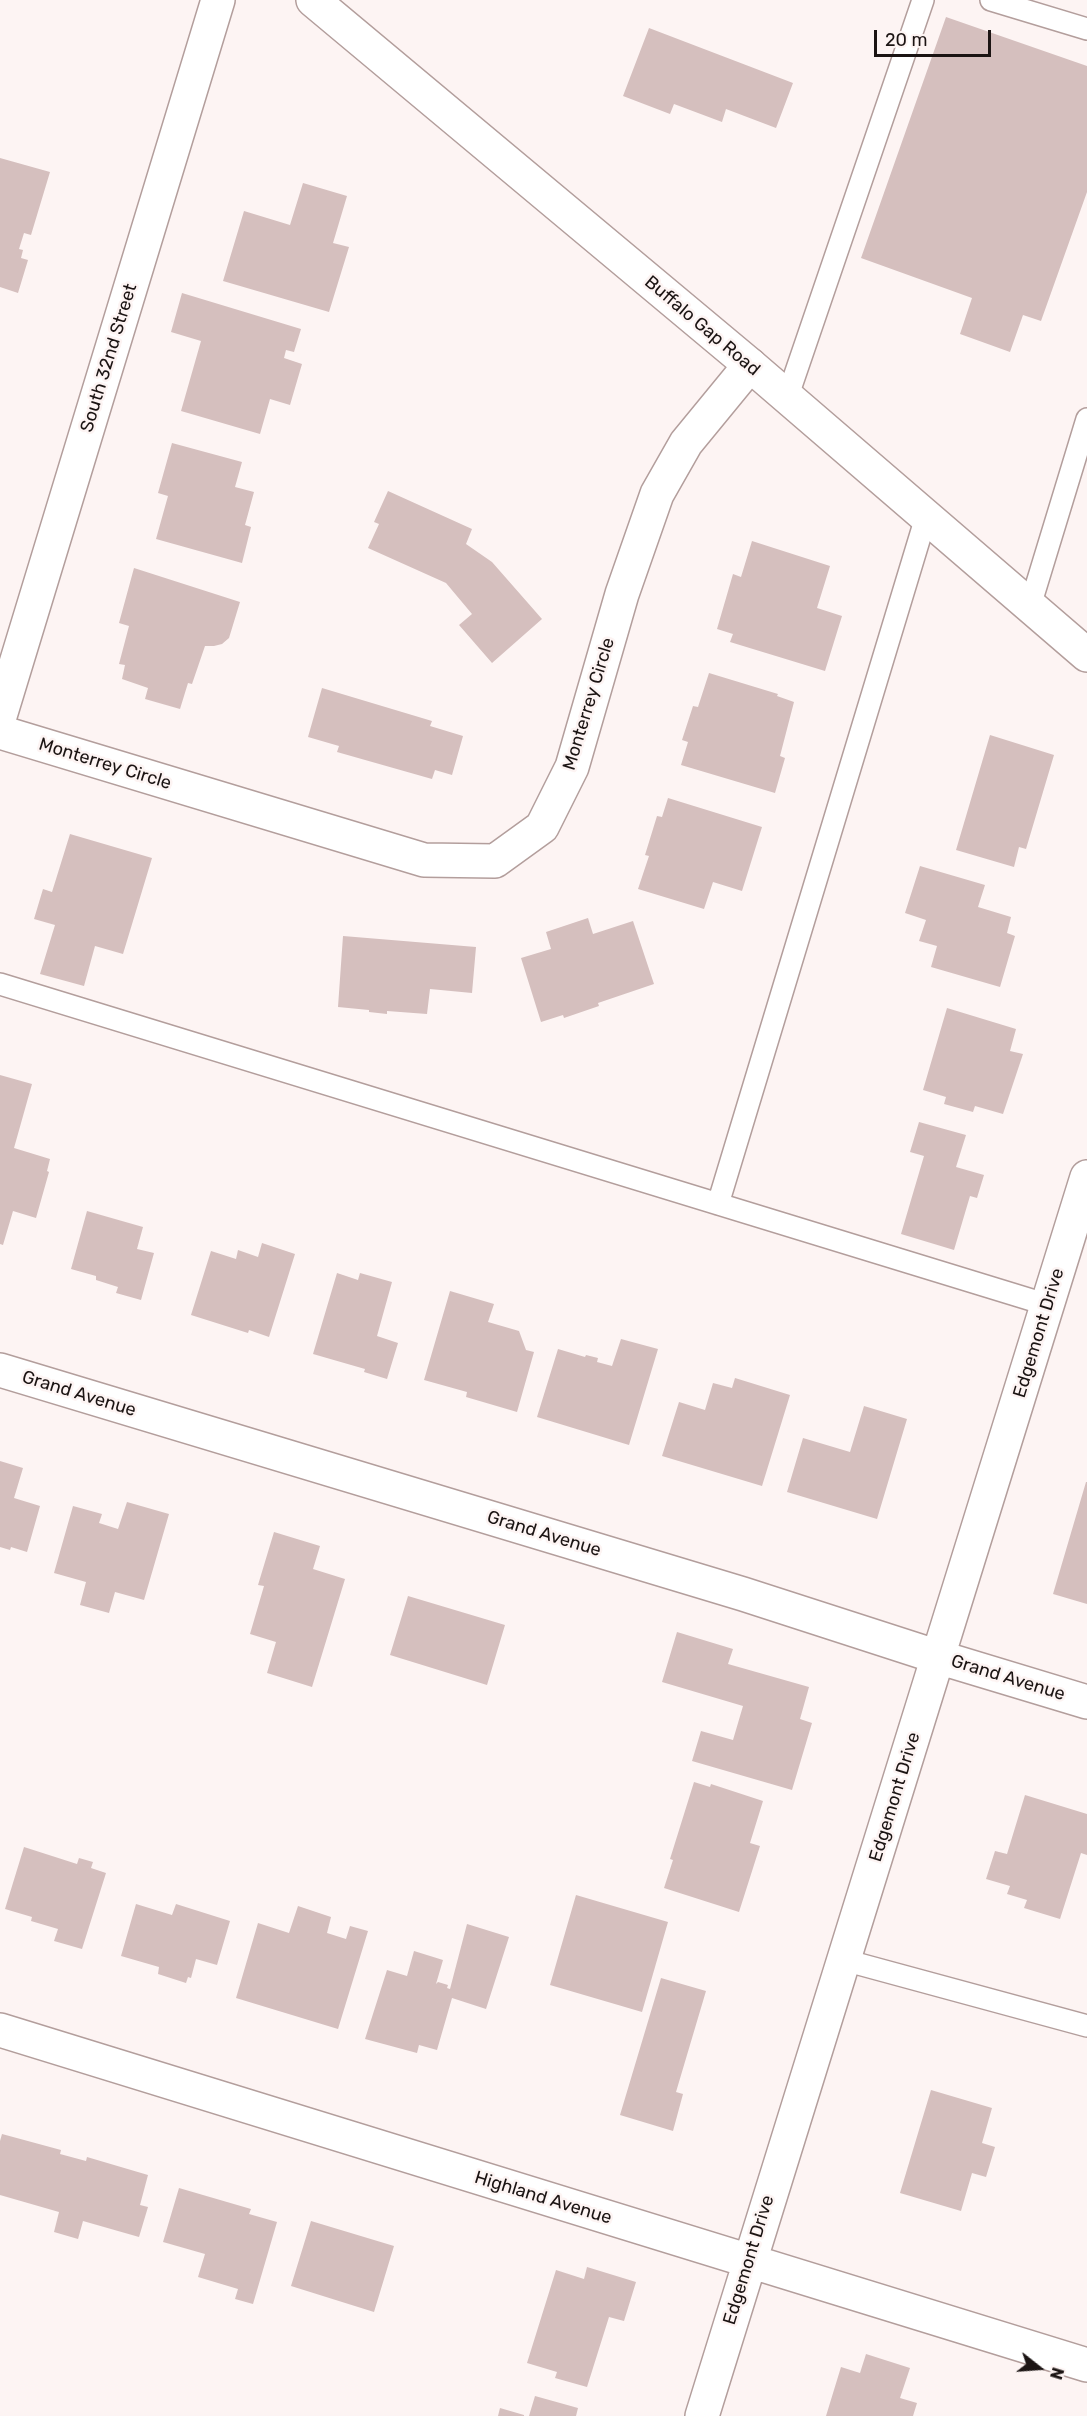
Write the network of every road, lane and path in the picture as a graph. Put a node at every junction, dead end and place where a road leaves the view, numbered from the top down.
1 (218, 0) edge
2 (313, 0) edge
3 (922, 0) edge
4 (991, 0) edge
5 (1087, 29) edge
6 (750, 365) junction
7 (787, 398) junction
8 (1087, 419) edge
9 (926, 517) junction
10 (1030, 606) junction
11 (1087, 655) edge
12 (0, 717) edge
13 (0, 732) edge
14 (0, 984) edge
15 (1087, 1177) edge
16 (718, 1204) junction
17 (1047, 1305) junction
18 (0, 1370) edge
19 (938, 1657) junction
20 (1087, 1702) edge
21 (844, 1960) junction
22 (1087, 2026) edge
23 (0, 2030) edge
24 (748, 2261) junction
25 (1087, 2365) edge
26 (702, 2416) edge

1 - 12 street, South 32nd Street
2 - 6 street, Buffalo Gap Road
3 - 7 lane
4 - 5 lane
6 - 7 street, Buffalo Gap Road
6 - 13 street, Monterrey Circle
7 - 9 street, Buffalo Gap Road
8 - 10 lane
9 - 10 street, Buffalo Gap Road
9 - 16 lane
10 - 11 street, Buffalo Gap Road
14 - 16 lane
15 - 17 street, Edgemont Drive
16 - 17 lane
17 - 19 street, Edgemont Drive
18 - 19 street, Grand Avenue
19 - 20 street, Grand Avenue
19 - 21 street, Edgemont Drive
21 - 22 lane
21 - 24 street, Edgemont Drive
23 - 24 street, Highland Avenue
24 - 25 street, Highland Avenue
24 - 26 street, Edgemont Drive

